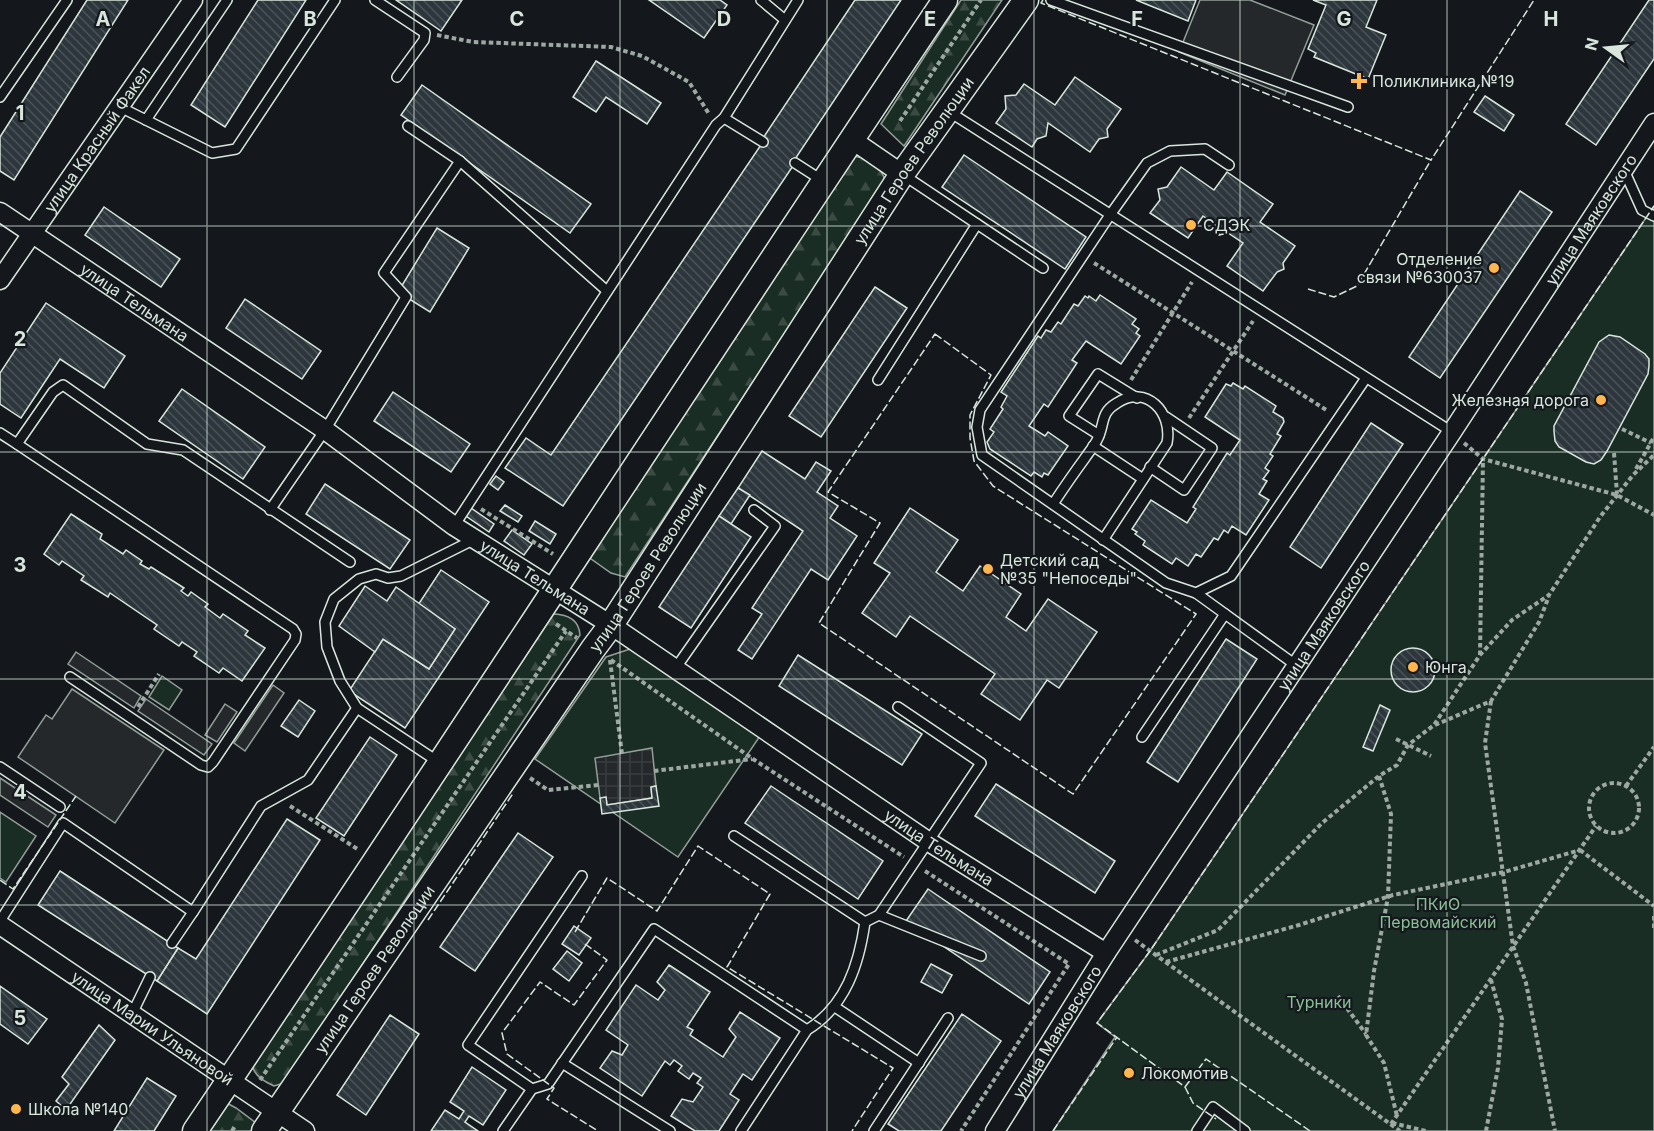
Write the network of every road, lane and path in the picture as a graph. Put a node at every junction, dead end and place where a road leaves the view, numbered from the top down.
1 (67, 0) edge
2 (193, 0) edge
3 (227, 0) edge
4 (335, 0) edge
5 (375, 0) edge
6 (761, 0) edge
7 (798, 0) edge
8 (945, 0) edge
9 (981, 0) edge
10 (1026, 0) edge
11 (1051, 0) edge
12 (785, 20) junction
13 (424, 33) junction
14 (397, 77) dead end
15 (0, 97) edge
16 (120, 107) junction
17 (1348, 107) dead end
18 (947, 110) junction
19 (724, 117) junction
20 (146, 120) junction
21 (900, 121) dead end
22 (1654, 123) edge
23 (716, 125) junction
24 (408, 126) dead end
25 (851, 139) junction
26 (763, 142) dead end
27 (460, 161) junction
28 (795, 163) dead end
29 (1229, 165) dead end
30 (1624, 170) junction
31 (902, 174) junction
32 (823, 181) junction
33 (0, 212) edge
34 (1110, 215) junction
35 (1654, 216) edge
36 (977, 224) junction
37 (31, 233) junction
38 (1083, 256) junction
39 (1044, 268) dead end
40 (1194, 279) dead end
41 (0, 280) edge
42 (607, 291) junction
43 (1173, 313) junction
44 (1257, 315) dead end
45 (1234, 351) junction
46 (1366, 378) junction
47 (878, 380) dead end
48 (1129, 382) dead end
49 (1137, 398) junction
50 (1165, 417) junction
51 (1339, 417) junction
52 (1187, 421) dead end
53 (1622, 429) dead end
54 (325, 430) junction
55 (1451, 432) junction
56 (0, 433) edge
57 (1099, 435) junction
58 (1654, 437) edge
59 (1651, 443) junction
60 (17, 444) junction
61 (1093, 446) junction
62 (1614, 453) dead end
63 (1654, 454) edge
64 (1483, 459) junction
65 (1150, 467) junction
66 (1633, 475) junction
67 (1143, 478) junction
68 (1617, 495) junction
69 (1053, 504) junction
70 (270, 510) junction
71 (754, 510) dead end
72 (1082, 511) dead end
73 (1654, 515) edge
74 (1076, 520) junction
75 (454, 526) junction
76 (475, 539) junction
77 (1103, 540) junction
78 (350, 562) dead end
79 (555, 590) junction
80 (1196, 593) junction
81 (1549, 595) junction
82 (540, 613) junction
83 (1225, 614) junction
84 (611, 625) junction
85 (566, 631) junction
86 (601, 654) junction
87 (1480, 655) junction
88 (1297, 666) junction
89 (675, 669) junction
90 (159, 675) dead end
91 (70, 677) dead end
92 (1491, 701) junction
93 (898, 707) dead end
94 (357, 708) junction
95 (131, 718) junction
96 (1434, 725) junction
97 (1142, 738) dead end
98 (1396, 739) dead end
99 (1408, 745) junction
100 (1654, 747) edge
101 (622, 753) dead end
102 (1431, 756) dead end
103 (753, 759) junction
104 (440, 763) junction
105 (0, 767) edge
106 (654, 771) dead end
107 (1379, 776) junction
108 (530, 777) dead end
109 (598, 785) dead end
110 (1626, 786) junction
111 (277, 798) junction
112 (60, 807) dead end
113 (1596, 826) junction
114 (734, 836) dead end
115 (929, 842) junction
116 (1580, 850) junction
117 (363, 852) dead end
118 (914, 863) junction
119 (1504, 872) junction
120 (582, 876) dead end
121 (1388, 897) junction
122 (1654, 906) edge
123 (193, 912) junction
124 (879, 915) junction
125 (1654, 916) edge
126 (865, 922) junction
127 (0, 923) edge
128 (1121, 930) junction
129 (1654, 931) edge
130 (172, 943) dead end
131 (1514, 946) junction
132 (1106, 953) junction
133 (1156, 955) junction
134 (981, 956) dead end
135 (1166, 962) junction
136 (150, 977) dead end
137 (1491, 979) junction
138 (1338, 996) dead end
139 (835, 1007) junction
140 (132, 1014) junction
141 (948, 1018) dead end
142 (807, 1030) junction
143 (1366, 1035) junction
144 (562, 1063) junction
145 (919, 1063) junction
146 (230, 1080) junction
147 (260, 1080) dead end
148 (532, 1089) junction
149 (1397, 1116) junction
150 (270, 1122) edge
151 (1391, 1124) junction
152 (195, 1131) edge
153 (305, 1131) edge
154 (503, 1131) edge
155 (670, 1131) edge
156 (741, 1131) edge
157 (874, 1131) edge
158 (961, 1131) edge
159 (995, 1131) edge
160 (1197, 1131) edge
161 (1245, 1131) edge
162 (1400, 1131) edge
163 (1426, 1131) edge
164 (1486, 1131) edge
165 (1555, 1131) edge

1 - 15 lane
2 - 16 street, улица Красный Факел
3 - 20 lane
4 - 20 lane
5 - 13 lane
6 - 12 lane
7 - 12 lane
8 - 25 street
9 - 21 path
10 - 18 street, улица Героев Революции
11 - 17 lane
12 - 19 lane
13 - 14 lane
13 - 23 path
16 - 20 lane
16 - 37 street, улица Красный Факел
18 - 31 street, улица Героев Революции
18 - 34 lane
19 - 23 lane
19 - 26 lane
22 - 30 street, улица Маяковского
23 - 42 lane
24 - 27 lane
25 - 31 street
25 - 32 street
27 - 42 lane
27 - 54 lane
28 - 32 lane
29 - 34 lane
30 - 35 lane
30 - 55 street, улица Маяковского
31 - 36 lane
31 - 84 street, улица Героев Революции
32 - 79 street
33 - 37 street, улица Тельмана
34 - 38 lane
34 - 46 lane
36 - 39 lane
36 - 47 lane
37 - 41 street, улица Красный Факел
37 - 54 street, улица Тельмана
38 - 43 path
38 - 69 lane
40 - 43 path
42 - 75 lane
43 - 45 path
43 - 48 path
44 - 45 path
45 - 51 path
45 - 52 path
46 - 51 lane
46 - 55 lane
49 - 50 lane
49 - 57 lane
49 - 57 lane
50 - 65 lane
50 - 65 lane
51 - 80 lane
53 - 59 path
54 - 70 lane
54 - 75 street, улица Тельмана
55 - 64 path
55 - 88 street, улица Маяковского
56 - 60 lane
57 - 61 lane
58 - 59 path
59 - 66 path
60 - 70 lane
60 - 95 lane
61 - 67 lane
61 - 69 lane
62 - 68 path
63 - 66 path
64 - 68 path
64 - 87 path
65 - 67 lane
66 - 68 path
67 - 77 lane
68 - 73 path
68 - 81 path
69 - 74 lane
70 - 78 lane
71 - 89 lane
72 - 74 lane
74 - 77 lane
75 - 76 street, улица Тельмана
76 - 79 street, улица Тельмана
76 - 94 lane
77 - 80 lane
79 - 82 street
79 - 84 street, улица Тельмана
80 - 83 lane
81 - 87 path
81 - 92 path
82 - 85 path
82 - 104 street
83 - 88 lane
83 - 97 lane
84 - 86 street, улица Героев Революции
84 - 89 street, улица Тельмана
85 - 86 path
85 - 147 path
86 - 101 path
86 - 103 path
86 - 150 street, улица Героев Революции
87 - 96 path
88 - 128 street, улица Маяковского
89 - 115 street, улица Тельмана
90 - 95 path
91 - 95 lane
92 - 96 path
92 - 119 path
93 - 115 lane
94 - 104 lane
94 - 111 lane
96 - 99 path
98 - 99 path
99 - 102 path
99 - 107 path
100 - 110 path
103 - 106 path
103 - 118 path
104 - 146 street
105 - 112 lane
107 - 121 path
107 - 133 path
108 - 109 path
110 - 113 path
110 - 113 path
111 - 117 path
111 - 123 lane
113 - 116 path
114 - 126 lane
115 - 118 lane
115 - 132 street, улица Тельмана
116 - 119 path
116 - 122 path
116 - 131 path
118 - 124 lane
118 - 158 path
119 - 121 path
119 - 131 path
120 - 148 lane
121 - 135 path
121 - 143 path
123 - 127 lane
123 - 130 lane
124 - 126 lane
124 - 134 lane
125 - 129 path
126 - 139 lane
127 - 140 street, улица Марии Ульяновой
128 - 132 street, улица Маяковского
128 - 133 path
131 - 137 path
131 - 165 path
132 - 159 street, улица Маяковского
133 - 135 path
135 - 151 path
136 - 140 lane
137 - 149 path
137 - 164 path
138 - 143 path
139 - 142 lane
139 - 145 lane
140 - 146 street, улица Марии Ульяновой
141 - 145 lane
142 - 144 lane
142 - 156 lane
143 - 149 path
144 - 148 lane
144 - 155 lane
145 - 157 lane
146 - 150 street, улица Марии Ульяновой
146 - 152 street
148 - 154 lane
149 - 151 path
150 - 153 street, улица Марии Ульяновой
151 - 162 path
151 - 163 path
160 - 161 lane

